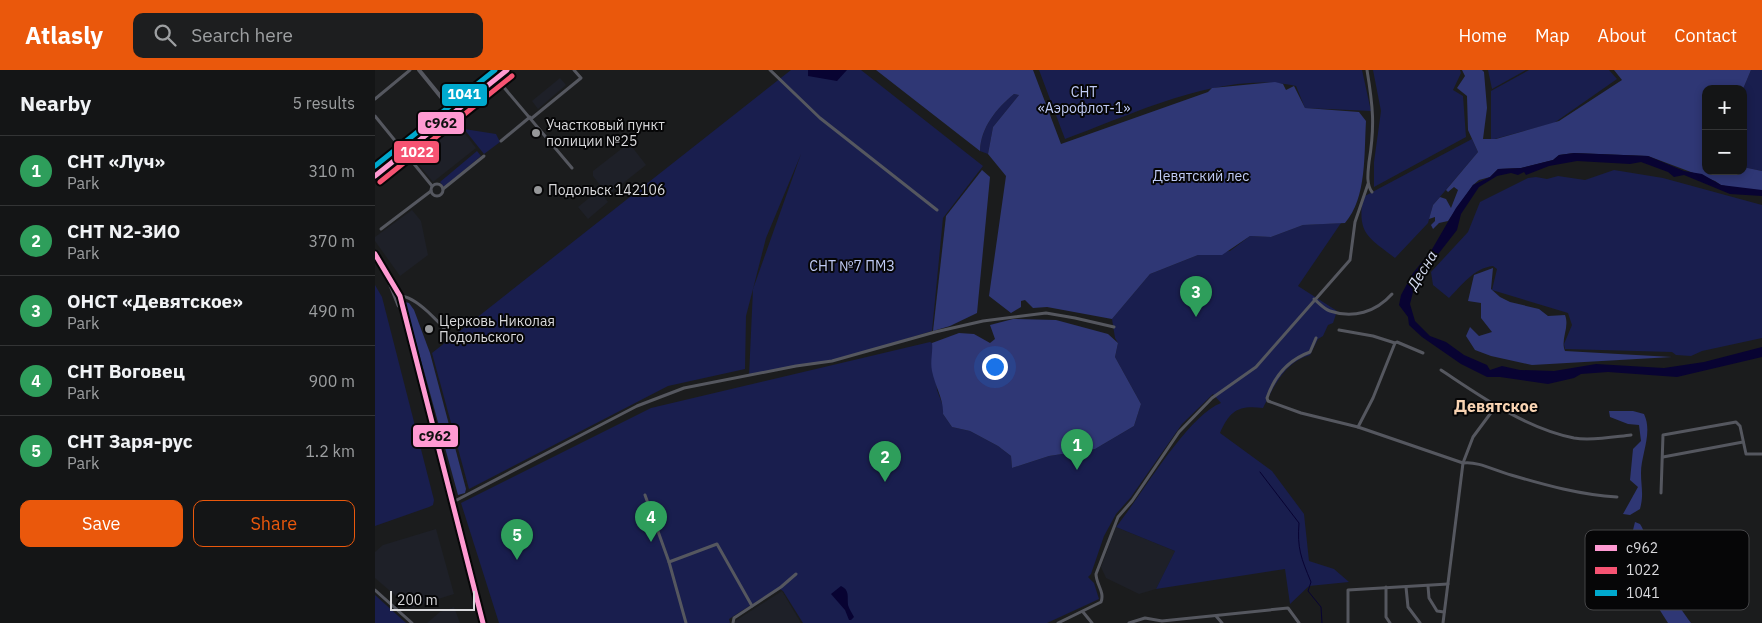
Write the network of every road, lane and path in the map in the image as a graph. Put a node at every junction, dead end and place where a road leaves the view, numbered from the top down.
1 (410, 70) edge
2 (419, 70) edge
3 (507, 70) edge
4 (574, 70) edge
5 (770, 70) edge
6 (1367, 70) edge
7 (496, 78) junction
8 (375, 99) edge
9 (454, 113) junction
10 (375, 116) edge
11 (531, 118) junction
12 (501, 141) dead end
13 (405, 153) junction
14 (484, 156) dead end
15 (572, 168) dead end
16 (375, 176) edge
17 (1368, 184) junction
18 (432, 186) junction
19 (443, 189) junction
20 (431, 191) junction
21 (1372, 192) dead end
22 (937, 210) dead end
23 (381, 229) dead end
24 (375, 254) edge
25 (375, 260) edge
26 (1392, 294) dead end
27 (400, 296) junction
28 (1314, 299) junction
29 (1114, 327) dead end
30 (1339, 330) dead end
31 (451, 337) dead end
32 (1316, 338) dead end
33 (1395, 344) junction
34 (1423, 353) dead end
35 (1441, 370) dead end
36 (1496, 406) junction
37 (1358, 427) junction
38 (1631, 435) dead end
39 (1743, 442) junction
40 (1762, 454) edge
41 (1663, 457) junction
42 (1463, 463) junction
43 (1661, 493) dead end
44 (645, 495) dead end
45 (1617, 497) dead end
46 (452, 505) junction
47 (669, 562) junction
48 (796, 574) dead end
49 (1448, 584) junction
50 (1406, 586) junction
51 (1428, 586) junction
52 (1386, 587) junction
53 (375, 590) edge
54 (753, 606) junction
55 (1083, 612) junction
56 (1444, 612) junction
57 (1216, 616) junction
58 (1162, 622) edge
59 (412, 623) edge
60 (482, 623) edge
61 (686, 623) edge
62 (733, 623) edge
63 (1059, 623) edge
64 (1092, 623) edge
65 (1129, 623) edge
66 (1223, 623) edge
67 (1299, 623) edge
68 (1349, 623) edge
69 (1391, 623) edge
70 (1420, 623) edge
71 (1443, 623) edge

1 - 8 street
2 - 9 street
3 - 7 street
4 - 11 street
5 - 22 street
6 - 17 street
7 - 9 street
7 - 11 street
9 - 13 street
10 - 13 street
11 - 12 street
11 - 15 street
13 - 16 street
13 - 18 street
14 - 19 street
17 - 21 street
17 - 28 street
18 - 19 street
18 - 20 street
19 - 20 street
20 - 23 street
24 - 27 main road
25 - 46 main road
26 - 28 street
27 - 31 street
27 - 46 main road
28 - 55 street
29 - 46 street
30 - 33 street
32 - 37 street
33 - 34 street
33 - 37 street
35 - 36 street
36 - 38 street
36 - 42 street
37 - 42 street
39 - 40 street
39 - 41 street
39 - 41 street
41 - 43 street
42 - 45 street
42 - 49 street
44 - 47 street
46 - 60 main road
47 - 54 street
47 - 61 street
48 - 54 street
49 - 51 street
49 - 56 street
50 - 51 street
50 - 52 street
50 - 70 street
51 - 56 street
52 - 68 street
52 - 69 street
53 - 59 street
54 - 62 street
55 - 63 street
55 - 64 street
56 - 71 street
57 - 58 street
57 - 66 street
57 - 67 street
58 - 65 street

